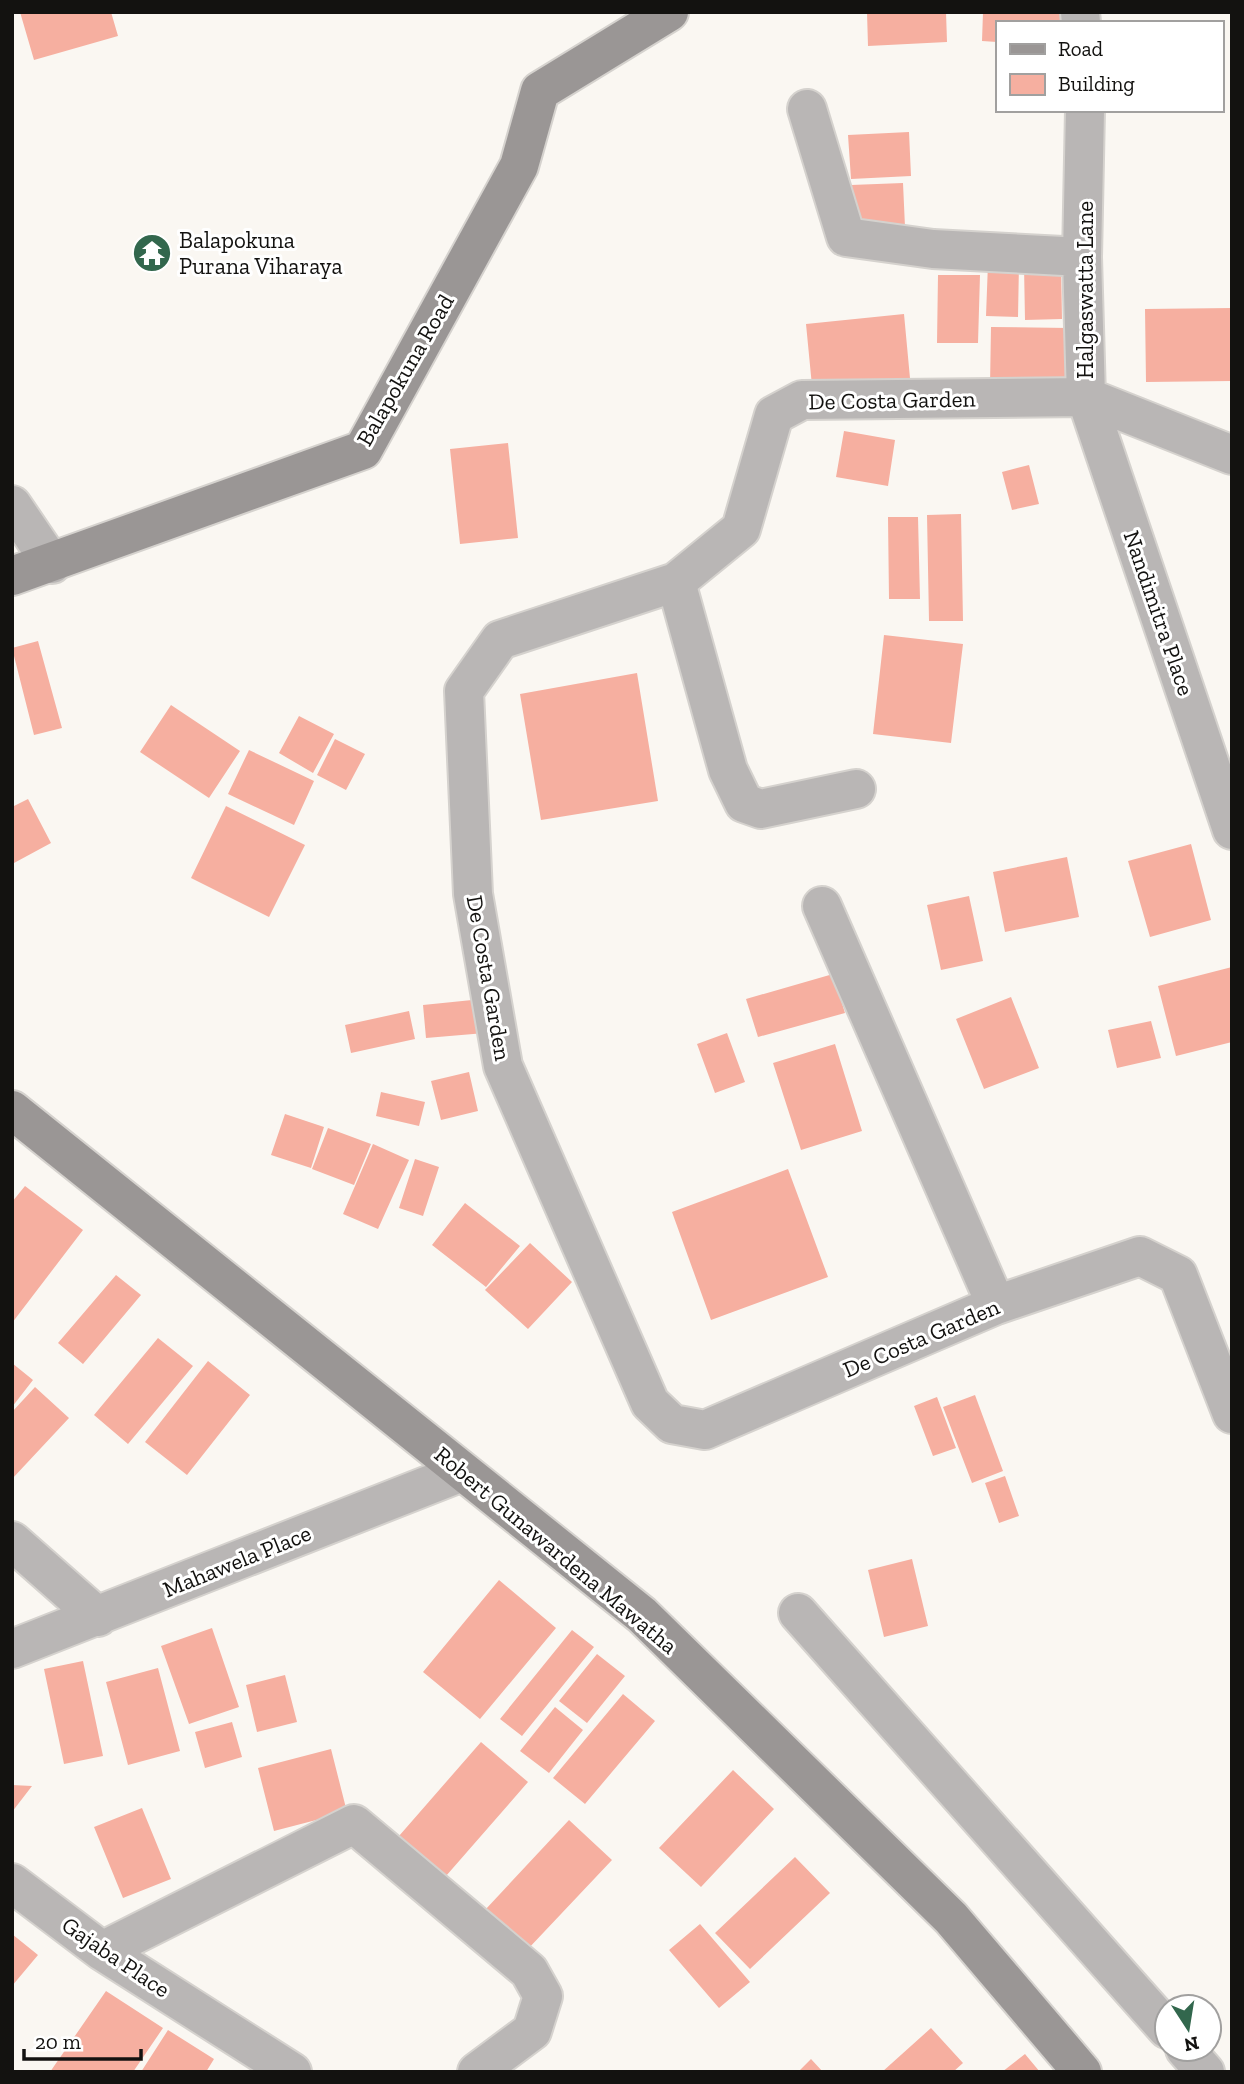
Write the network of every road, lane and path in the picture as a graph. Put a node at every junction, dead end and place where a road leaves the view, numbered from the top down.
1 (669, 12) edge
2 (807, 109) dead end
3 (1084, 112) edge
4 (1082, 257) junction
5 (1086, 397) junction
6 (1232, 454) edge
7 (12, 505) edge
8 (52, 564) junction
9 (12, 576) edge
10 (676, 582) junction
11 (856, 789) dead end
12 (1232, 830) edge
13 (822, 906) dead end
14 (12, 1110) edge
15 (996, 1305) junction
16 (1232, 1414) edge
17 (462, 1472) junction
18 (12, 1541) edge
19 (799, 1613) dead end
20 (98, 1617) junction
21 (12, 1649) edge
22 (12, 1883) edge
23 (102, 1951) junction
24 (1153, 2013) edge
25 (292, 2072) edge
26 (477, 2072) edge
27 (1082, 2072) edge

1 - 8 main road, Balapokuna Road
2 - 4 street
3 - 4 street, Halgaswatta Lane
4 - 5 street, Halgaswatta Lane
5 - 6 street, Halgaswatta Lane
5 - 10 street, De Costa Garden
5 - 12 street, Nandimitra Place
7 - 8 street
8 - 9 main road, Balapokuna Road
10 - 11 street
10 - 15 street, De Costa Garden
13 - 15 street
14 - 17 main road, Robert Gunawardena Mawatha
15 - 16 street, De Costa Garden
17 - 20 street, Mahawela Place
17 - 27 main road, Robert Gunawardena Mawatha
18 - 20 street
19 - 24 street
20 - 21 street, Mahawela Place
22 - 23 street, Gajaba Place
23 - 25 street, Gajaba Place
23 - 26 street

